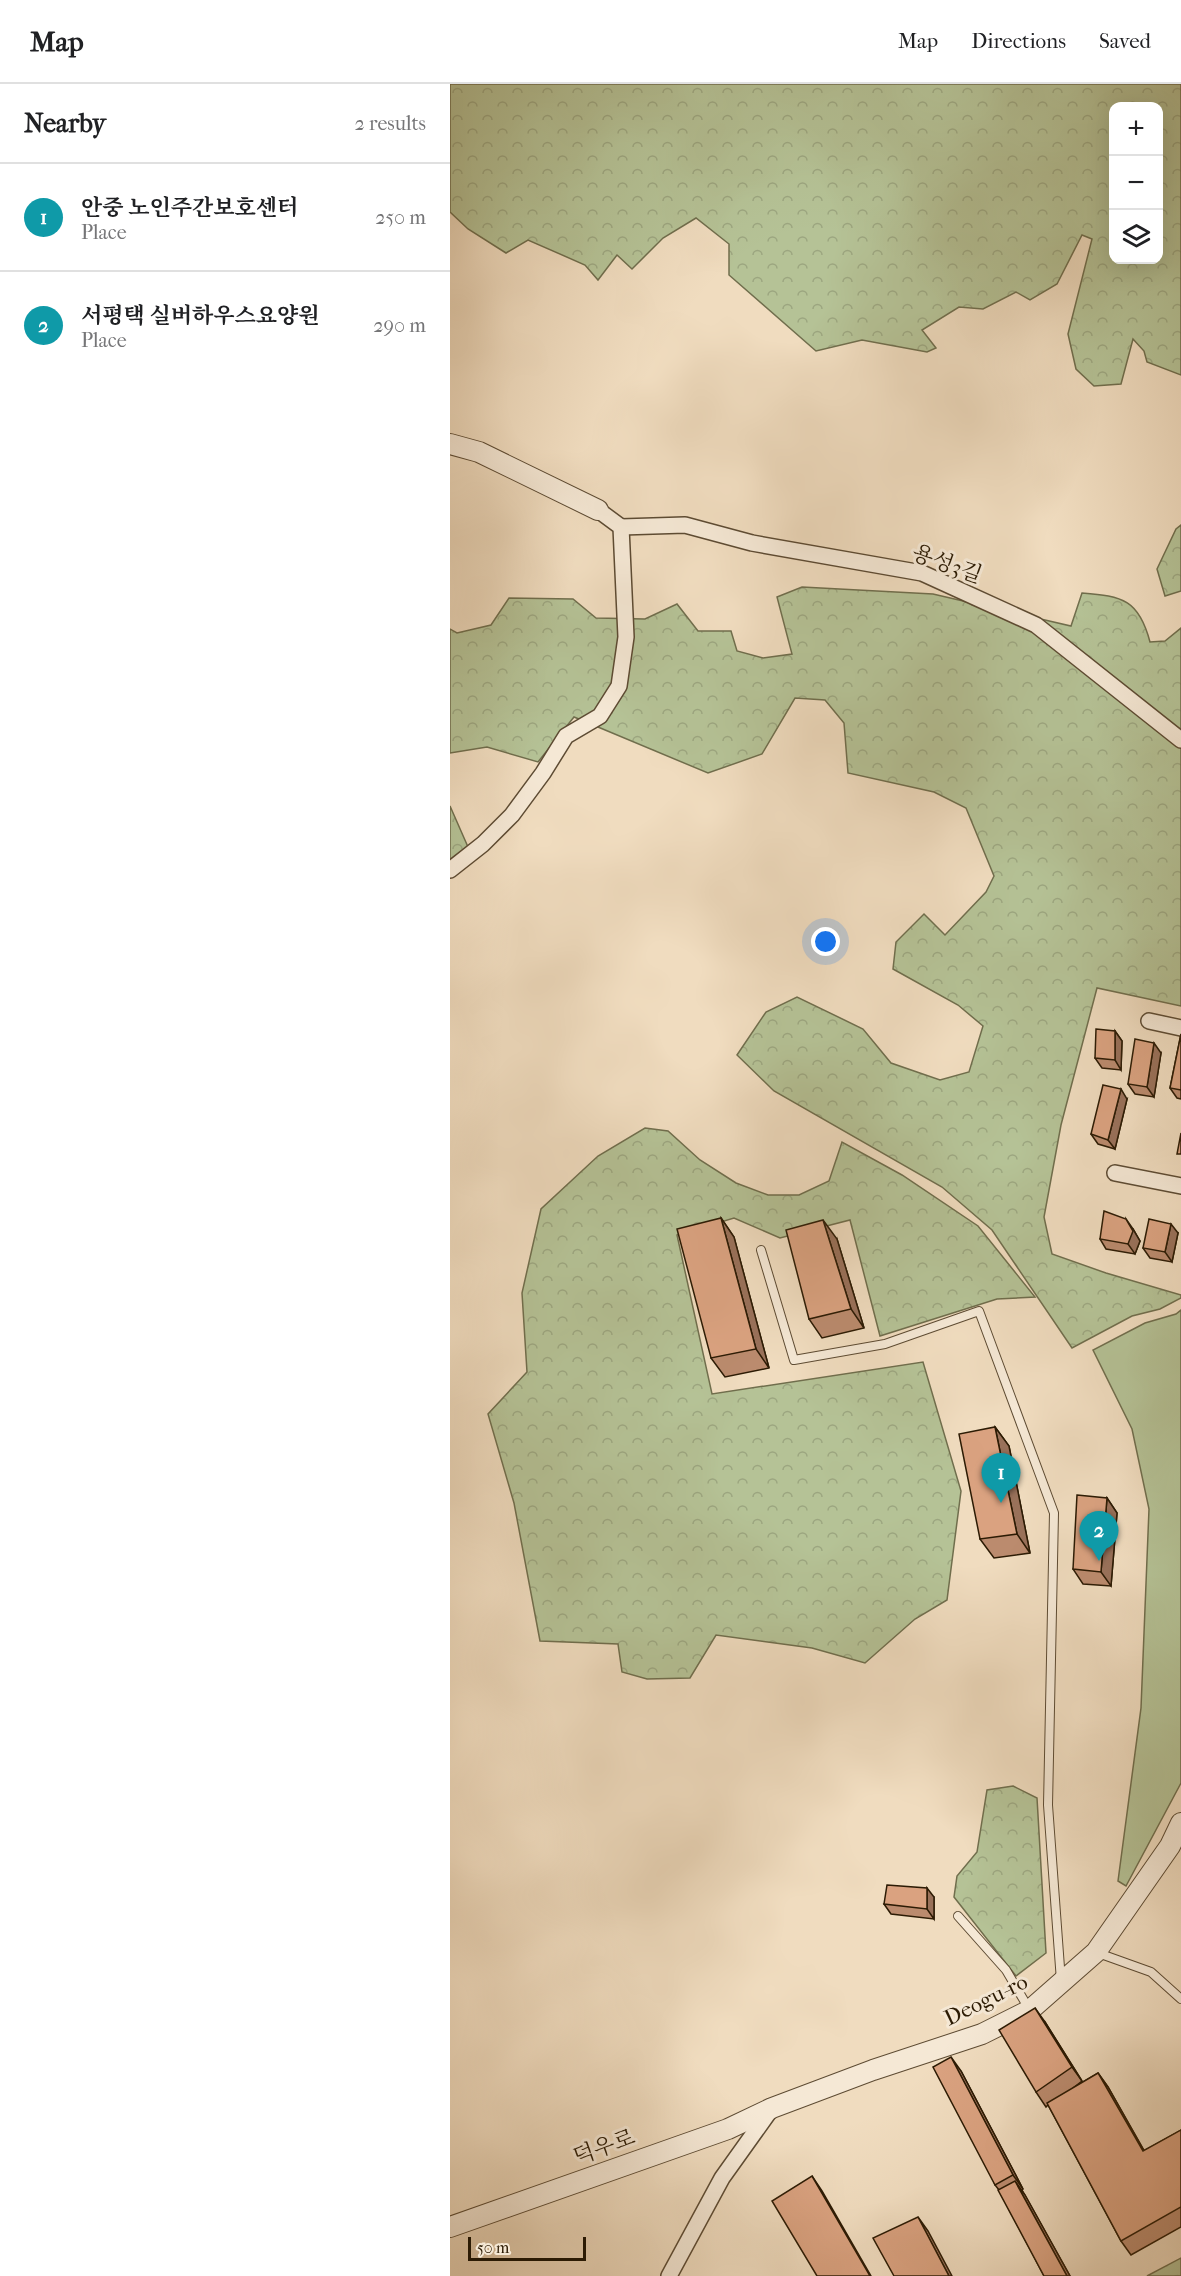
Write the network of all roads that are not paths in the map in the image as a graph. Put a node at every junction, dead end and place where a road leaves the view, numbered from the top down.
1 (450, 444) edge
2 (598, 510) joint
3 (621, 527) junction
4 (1181, 740) edge
5 (450, 870) edge
6 (1149, 1021) dead end
7 (1181, 1028) edge
8 (1115, 1173) dead end
9 (1181, 1186) edge
10 (761, 1250) dead end
11 (1181, 1823) edge
12 (958, 1916) dead end
13 (1096, 1952) junction
14 (1062, 1985) junction
15 (1181, 1999) edge
16 (1030, 2010) junction
17 (772, 2108) junction
18 (450, 2218) edge
19 (450, 2227) edge
20 (669, 2276) edge

1 - 2 street
2 - 3 street
3 - 4 street, 용성3길
3 - 5 street
6 - 7 street
8 - 9 street
10 - 14 lane
11 - 13 street, Deogu-ro
12 - 16 lane
13 - 14 street, Deogu-ro
13 - 15 lane
14 - 16 street, Deogu-ro
16 - 17 street, Deogu-ro
17 - 18 street, Deogu-ro
17 - 19 street, 덕우로
17 - 20 street

